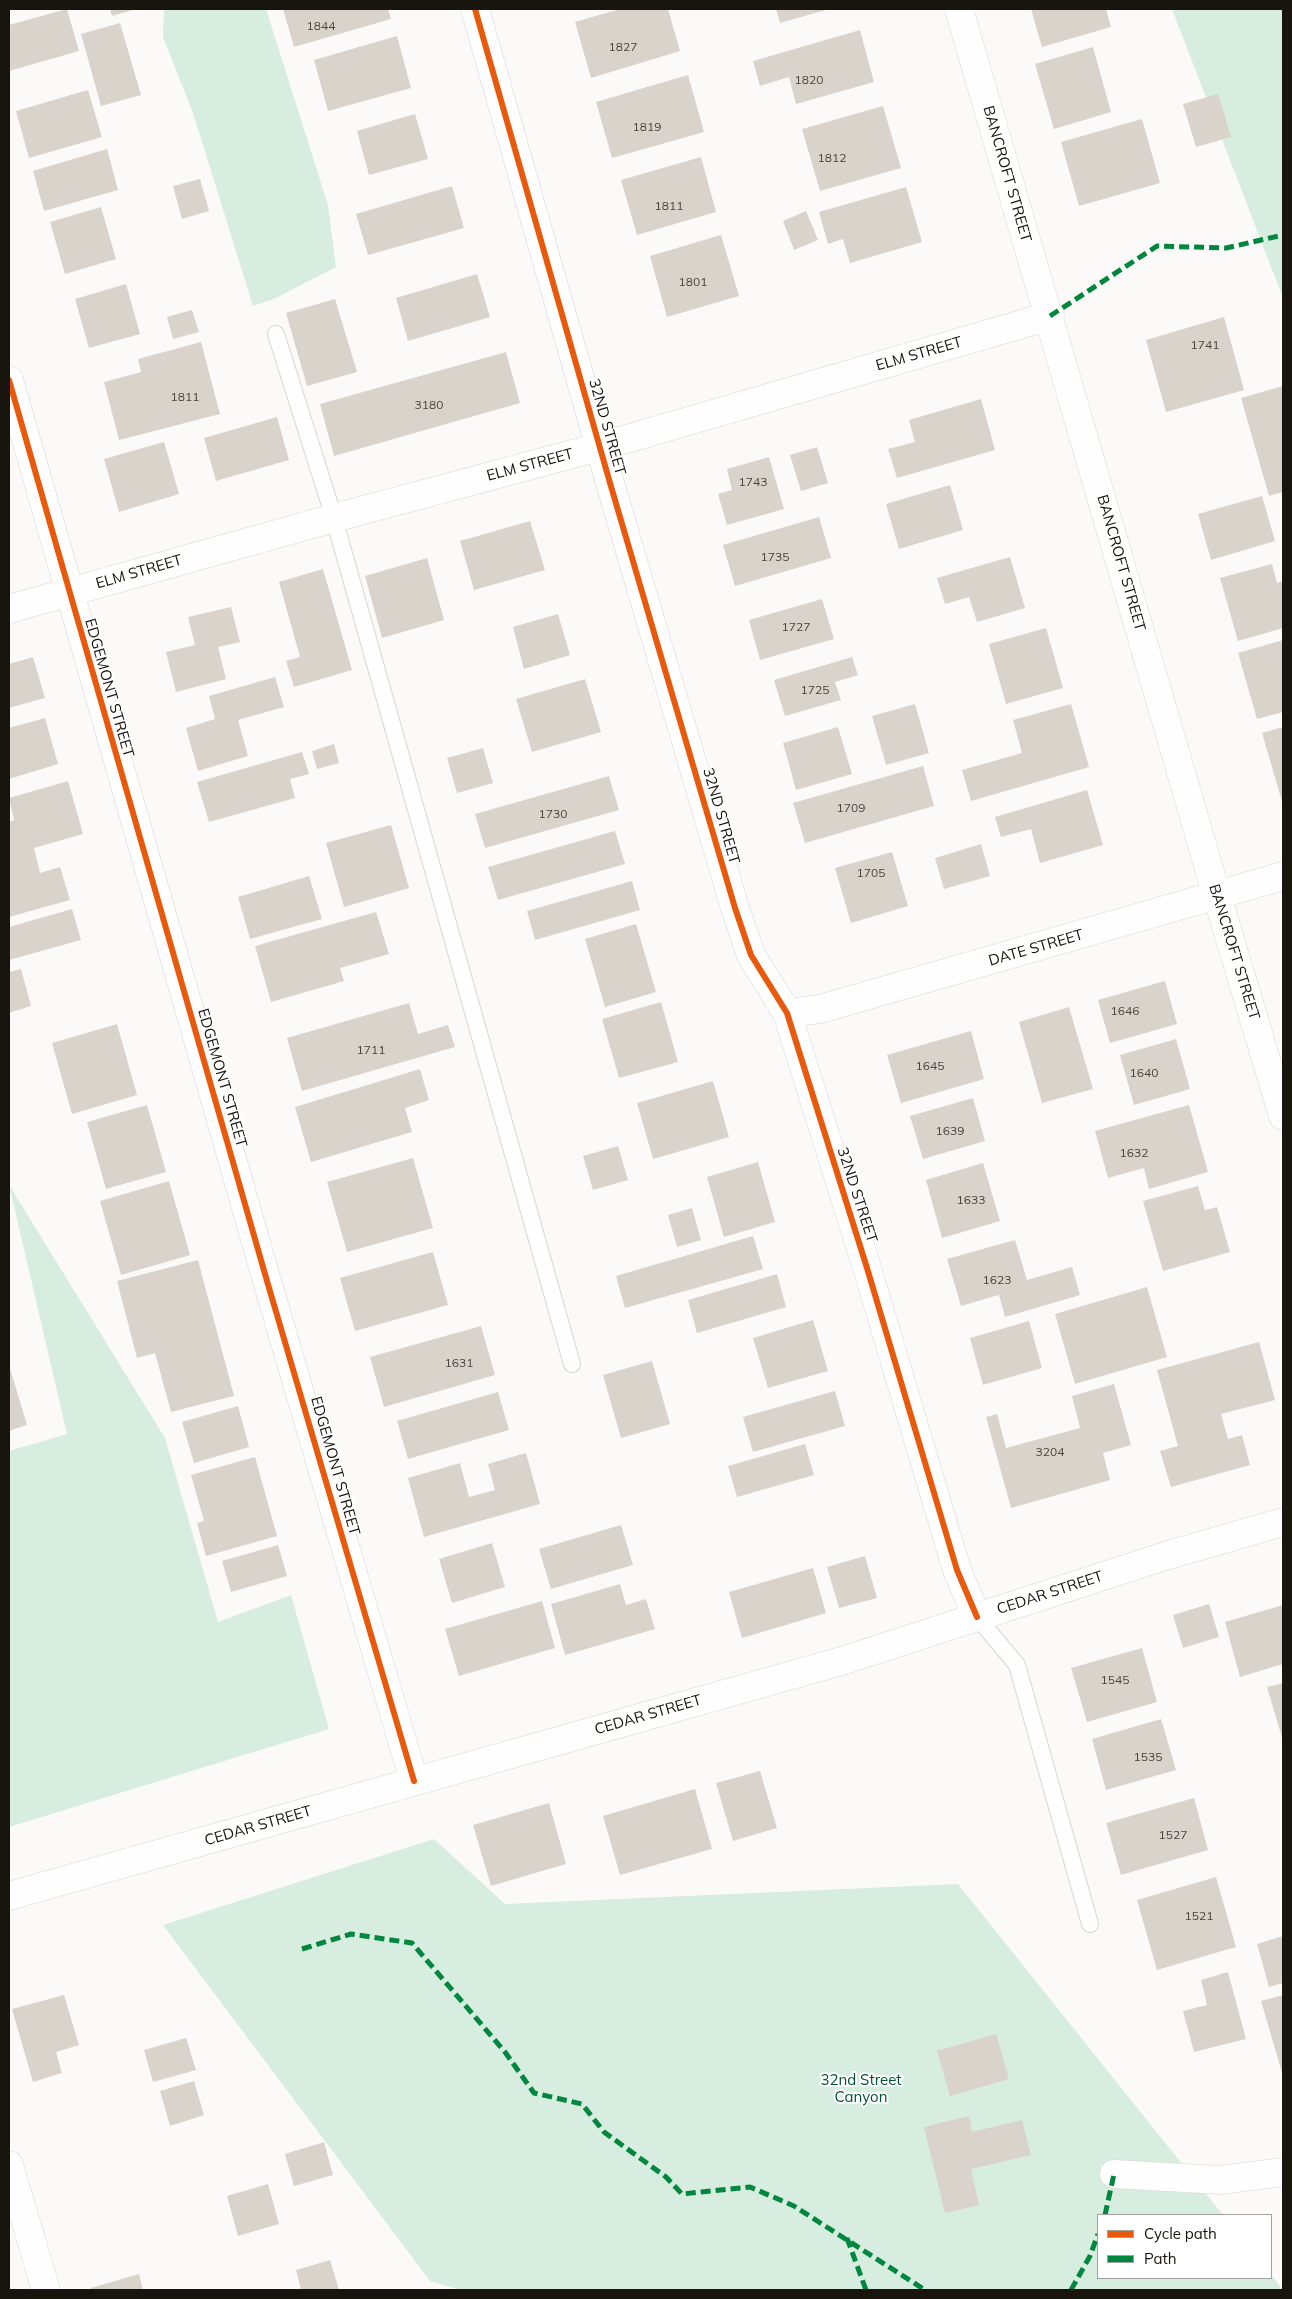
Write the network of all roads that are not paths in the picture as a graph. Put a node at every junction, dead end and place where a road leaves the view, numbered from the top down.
1 (475, 9) edge
2 (959, 9) edge
3 (1050, 316) junction
4 (276, 334) dead end
5 (9, 380) edge
6 (599, 446) junction
7 (334, 518) junction
8 (68, 592) junction
9 (9, 609) edge
10 (1283, 876) edge
11 (1217, 896) junction
12 (786, 1013) junction
13 (1283, 1116) edge
14 (572, 1364) dead end
15 (1283, 1522) edge
16 (977, 1617) junction
17 (414, 1781) junction
18 (9, 1896) edge
19 (1090, 1924) dead end
20 (9, 2165) edge
21 (1283, 2172) edge
22 (1114, 2174) dead end
23 (46, 2290) edge

1 - 6 street, 32ND STREET
2 - 3 street, BANCROFT STREET
3 - 6 street, ELM STREET
3 - 11 street, BANCROFT STREET
4 - 7 lane
5 - 8 street, EDGEMONT STREET
6 - 7 street, ELM STREET
6 - 12 street, 32ND STREET
7 - 8 street, ELM STREET
7 - 14 lane
8 - 9 street, ELM STREET
8 - 17 street, EDGEMONT STREET
10 - 11 street, DATE STREET
11 - 12 street, DATE STREET
11 - 13 street, BANCROFT STREET
12 - 16 street, 32ND STREET
15 - 16 street, CEDAR STREET
16 - 17 street, CEDAR STREET
16 - 19 lane
17 - 18 street, CEDAR STREET
20 - 23 street
21 - 22 street

